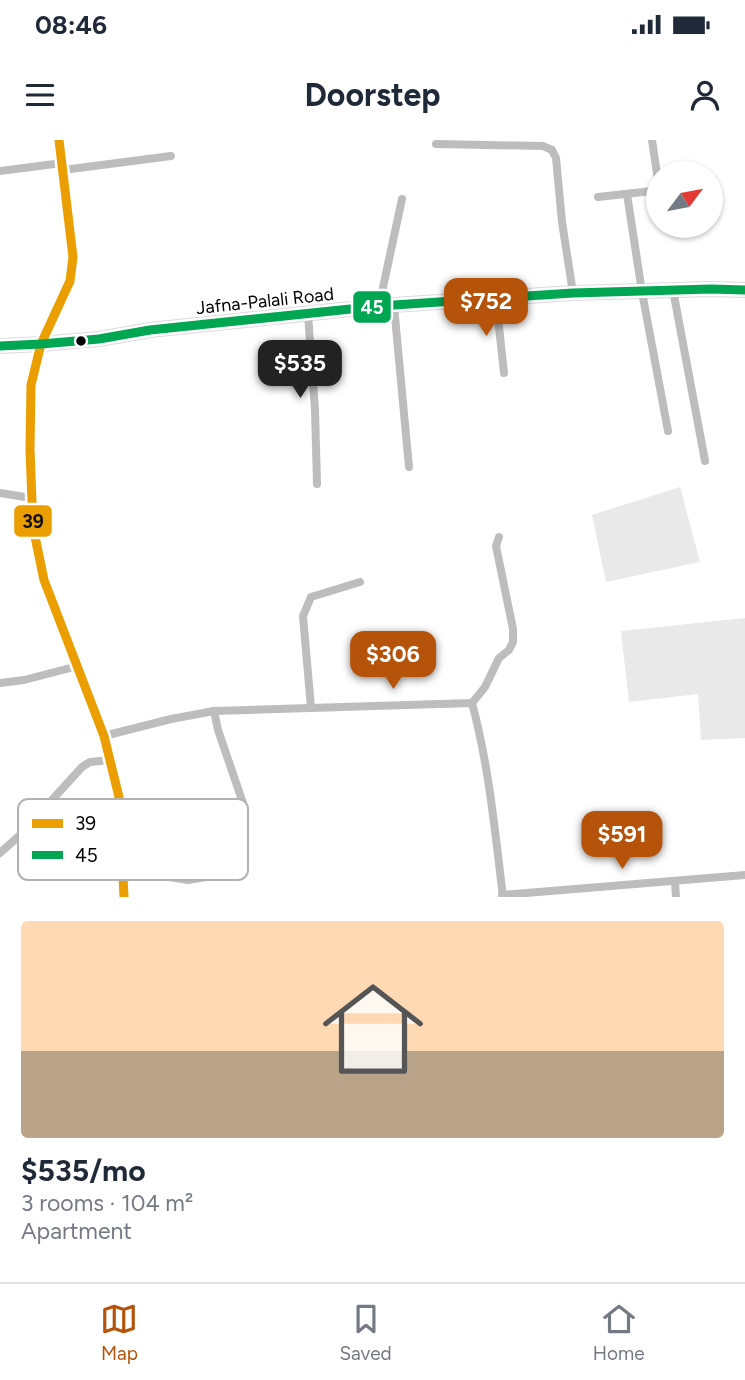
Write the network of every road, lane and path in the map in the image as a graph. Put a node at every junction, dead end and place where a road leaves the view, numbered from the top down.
1 (59, 140) edge
2 (652, 140) edge
3 (436, 144) dead end
4 (171, 156) dead end
5 (655, 161) edge
6 (62, 166) junction
7 (0, 171) edge
8 (646, 192) edge
9 (627, 194) junction
10 (598, 197) dead end
11 (402, 199) dead end
12 (673, 290) junction
13 (745, 290) edge
14 (642, 292) junction
15 (573, 293) junction
16 (496, 299) junction
17 (379, 306) junction
18 (394, 306) junction
19 (308, 314) junction
20 (41, 344) junction
21 (0, 346) edge
22 (504, 373) dead end
23 (668, 431) dead end
24 (705, 461) dead end
25 (409, 467) dead end
26 (317, 484) dead end
27 (0, 493) edge
28 (31, 498) junction
29 (499, 537) dead end
30 (360, 583) dead end
31 (78, 666) junction
32 (0, 683) edge
33 (472, 703) junction
34 (311, 708) junction
35 (214, 711) junction
36 (104, 736) junction
37 (110, 760) junction
38 (53, 799) edge
39 (119, 799) edge
40 (242, 799) edge
41 (18, 837) edge
42 (0, 853) edge
43 (745, 875) edge
44 (675, 881) junction
45 (571, 893) edge
46 (502, 896) edge
47 (676, 897) edge

1 - 6 street
2 - 5 street
3 - 15 street
4 - 6 street
6 - 7 street
6 - 20 street
8 - 9 street
9 - 10 street
9 - 14 street
11 - 17 street
12 - 13 main road, Jafna-Palali Road
12 - 14 main road, Jafna-Palali Road
12 - 24 street
14 - 15 main road, Jafna-Palali Road
14 - 23 street
15 - 16 main road, Jafna-Palali Road
16 - 18 main road, Jafna-Palali Road
16 - 22 street
17 - 18 main road, Jafna-Palali Road
17 - 19 main road, Jafna-Palali Road
18 - 25 street
19 - 20 main road, Jafna-Palali Road
19 - 26 street
20 - 21 main road, Jafna-Palali Road
20 - 28 street
27 - 28 street
28 - 31 street
29 - 33 street
30 - 34 street
31 - 32 street
31 - 36 street
33 - 34 street
33 - 46 street
34 - 35 street
35 - 36 street
35 - 40 street
36 - 37 street
37 - 38 street
37 - 39 street
41 - 42 street
43 - 44 street
44 - 45 street
44 - 47 street
45 - 46 street

